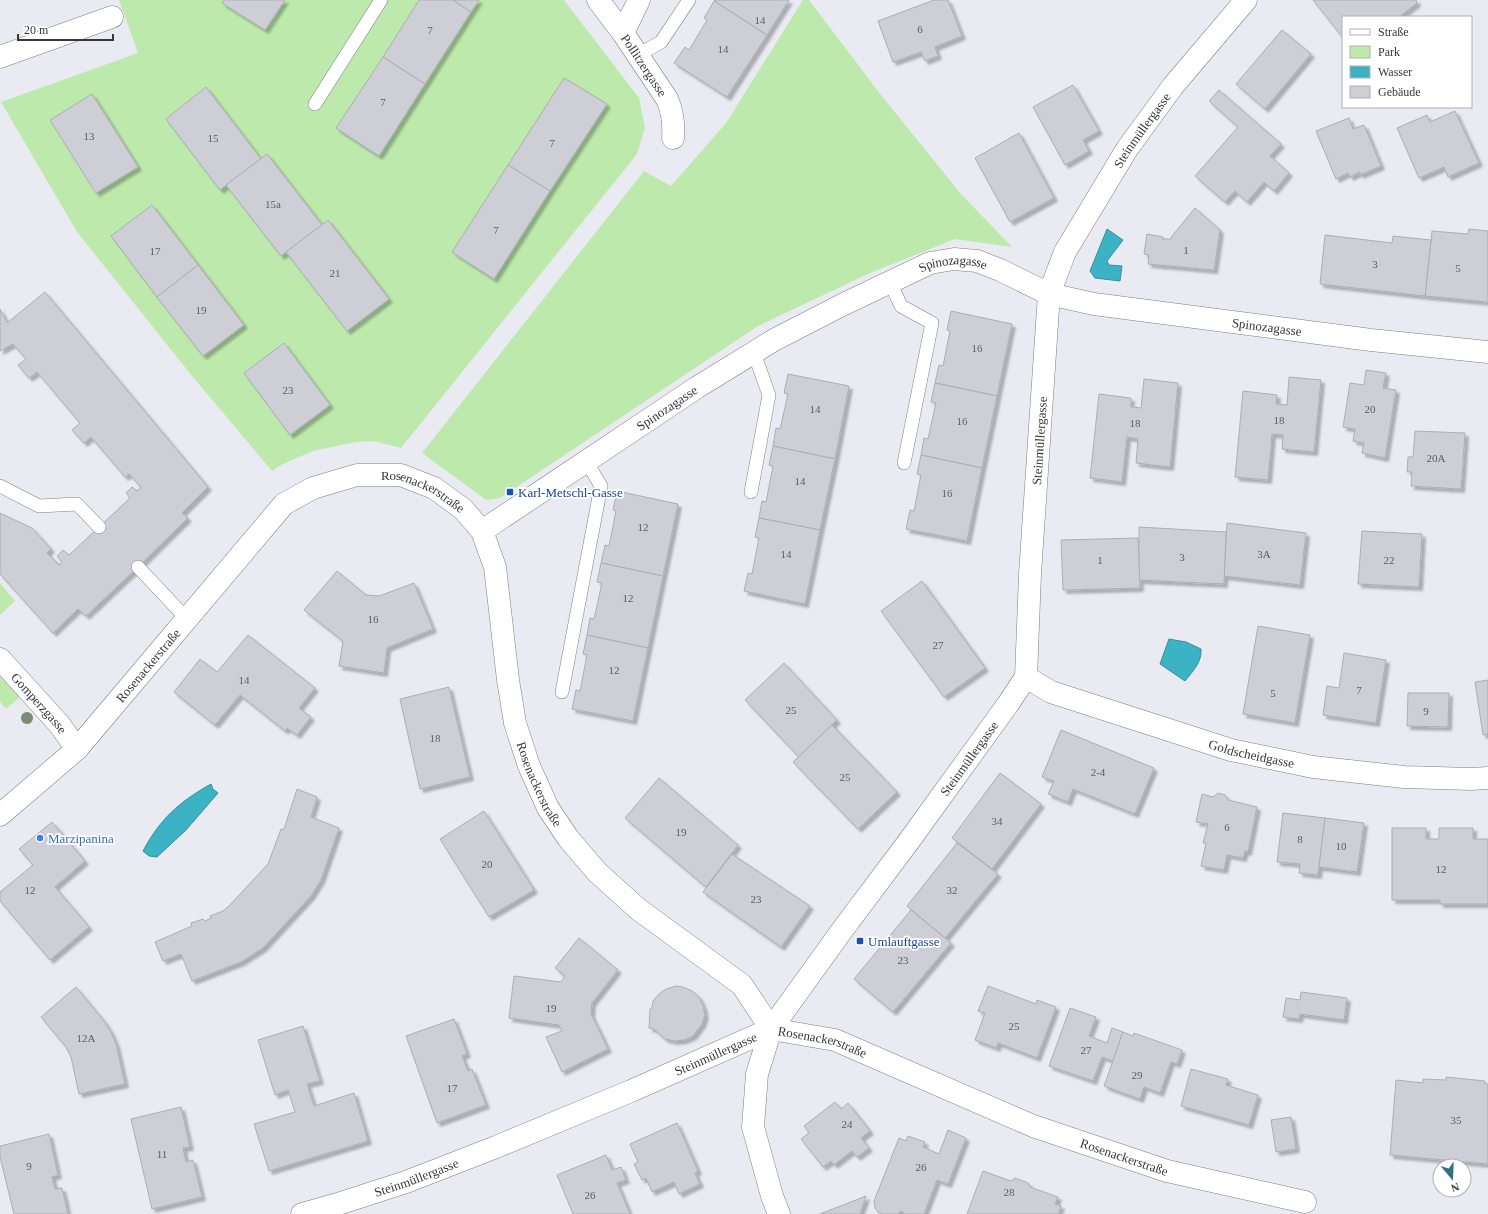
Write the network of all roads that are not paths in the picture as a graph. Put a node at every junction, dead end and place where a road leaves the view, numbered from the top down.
1 (381, 0) edge
2 (598, 0) edge
3 (639, 0) edge
4 (689, 0) edge
5 (1246, 0) edge
6 (112, 18) dead end
7 (623, 33) junction
8 (638, 55) junction
9 (0, 57) edge
10 (315, 104) dead end
11 (673, 138) dead end
12 (890, 282) junction
13 (1049, 294) junction
14 (754, 352) junction
15 (1488, 352) edge
16 (586, 461) junction
17 (904, 463) dead end
18 (0, 486) edge
19 (751, 492) dead end
20 (99, 527) dead end
21 (482, 531) junction
22 (138, 568) dead end
23 (186, 618) junction
24 (0, 659) edge
25 (1026, 677) junction
26 (562, 692) dead end
27 (77, 749) junction
28 (1488, 778) edge
29 (0, 815) edge
30 (771, 1029) junction
31 (1304, 1202) dead end
32 (341, 1209) edge
33 (302, 1214) edge
34 (779, 1214) edge

1 - 10 lane
2 - 7 street, Pollitzergasse
3 - 7 street
4 - 8 lane
5 - 13 street, Steinmüllergasse
6 - 9 street
7 - 8 street, Pollitzergasse
8 - 11 street, Pollitzergasse
12 - 13 street, Spinozagasse
12 - 14 street, Spinozagasse
12 - 17 lane
13 - 15 street, Spinozagasse
13 - 25 street, Steinmüllergasse
14 - 16 street, Spinozagasse
14 - 19 lane
16 - 21 street, Spinozagasse
16 - 26 lane
18 - 20 lane
21 - 23 street, Rosenackerstraße
21 - 30 street, Rosenackerstraße
22 - 23 lane
23 - 27 street, Rosenackerstraße
24 - 27 street, Gomperzgasse
25 - 28 street, Goldscheidgasse
25 - 30 street, Steinmüllergasse
27 - 29 street, Rosenackerstraße
30 - 31 street, Rosenackerstraße
30 - 32 street, Steinmüllergasse
30 - 34 street
32 - 33 street, Steinmüllergasse

